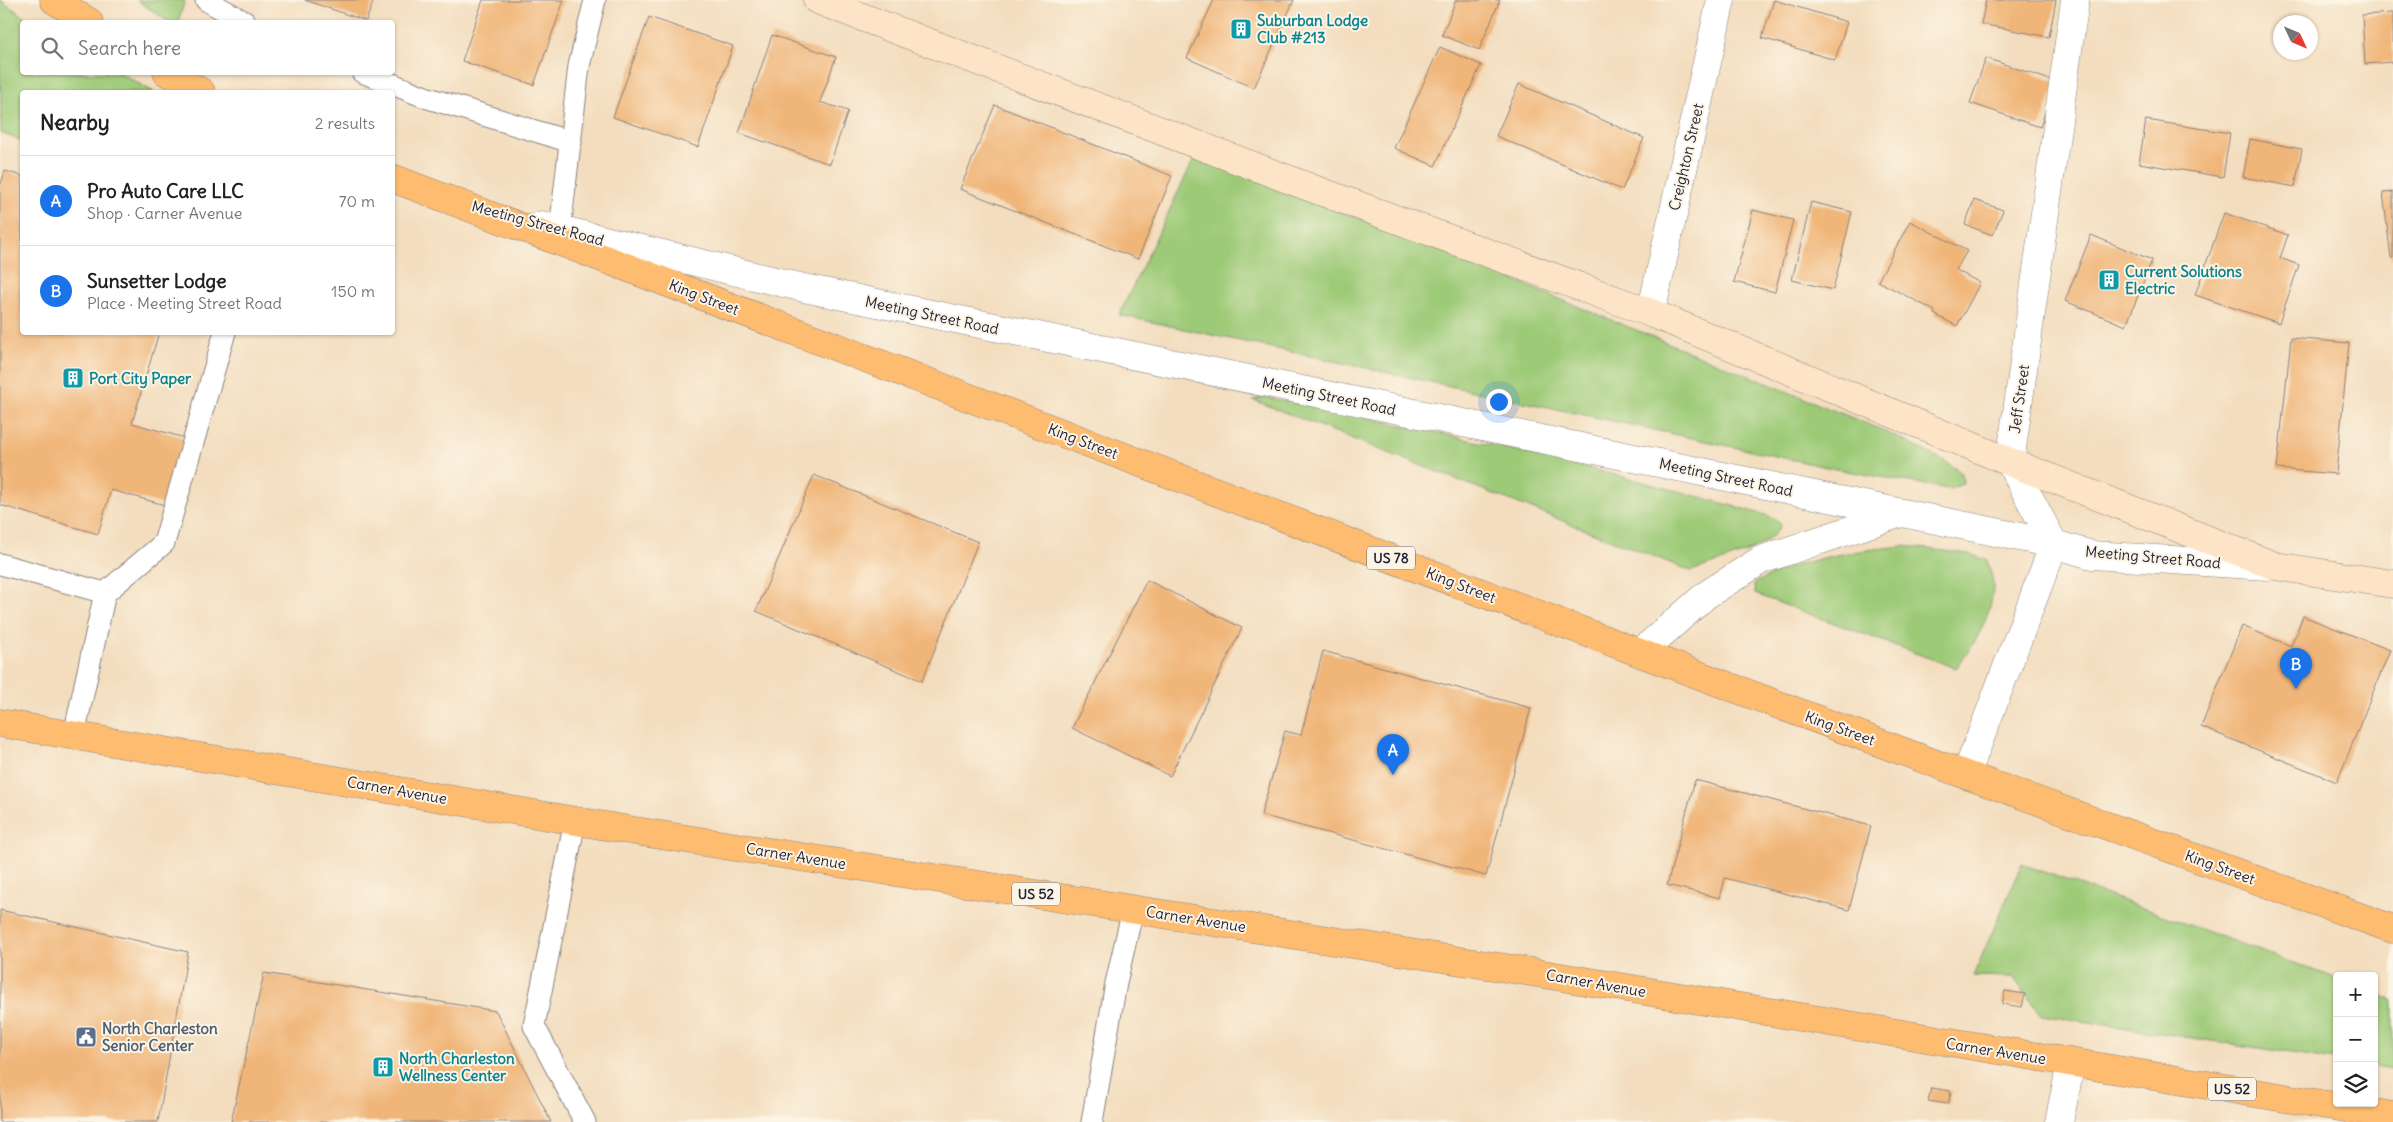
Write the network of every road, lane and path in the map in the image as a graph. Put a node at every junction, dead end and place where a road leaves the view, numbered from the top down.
1 (54, 0) edge
2 (206, 0) edge
3 (595, 0) edge
4 (817, 0) edge
5 (1721, 0) edge
6 (2075, 0) edge
7 (86, 20) edge
8 (241, 20) edge
9 (172, 75) edge
10 (370, 75) edge
11 (198, 90) edge
12 (571, 142) junction
13 (395, 179) edge
14 (395, 179) edge
15 (560, 230) junction
16 (1651, 313) junction
17 (224, 335) edge
18 (2010, 462) junction
19 (1901, 513) junction
20 (2054, 544) junction
21 (0, 564) edge
22 (2275, 566) junction
23 (2393, 584) edge
24 (105, 593) junction
25 (1640, 653) junction
26 (0, 723) edge
27 (74, 736) junction
28 (1966, 775) junction
29 (576, 821) junction
30 (1132, 909) junction
31 (2393, 929) edge
32 (2071, 1063) junction
33 (2393, 1116) edge
34 (585, 1122) edge
35 (1092, 1122) edge
36 (2059, 1122) edge

1 - 7 main road
2 - 8 lane
3 - 12 lane
4 - 16 street, Meeting Street Road
5 - 16 street, Creighton Street
6 - 18 street, Jeff Street
9 - 11 main road
10 - 12 lane
12 - 15 lane
13 - 15 street, Meeting Street Road
14 - 25 main road, King Street / US 78
15 - 19 street, Meeting Street Road
16 - 18 street, Meeting Street Road
17 - 24 lane
18 - 20 street
18 - 22 street, Meeting Street Road
19 - 20 street, Meeting Street Road
19 - 25 street
20 - 22 street, Meeting Street Road
20 - 28 street
21 - 24 lane
22 - 23 street, Meeting Street Road
24 - 27 lane
25 - 28 main road, King Street / US 78
26 - 27 main road, Carner Avenue / US 52
27 - 29 main road, Carner Avenue / US 52
28 - 31 main road, King Street / US 78
29 - 30 main road, Carner Avenue / US 52
29 - 34 lane
30 - 32 main road, Carner Avenue / US 52
30 - 35 lane
32 - 33 main road, Carner Avenue / US 52
32 - 36 street

